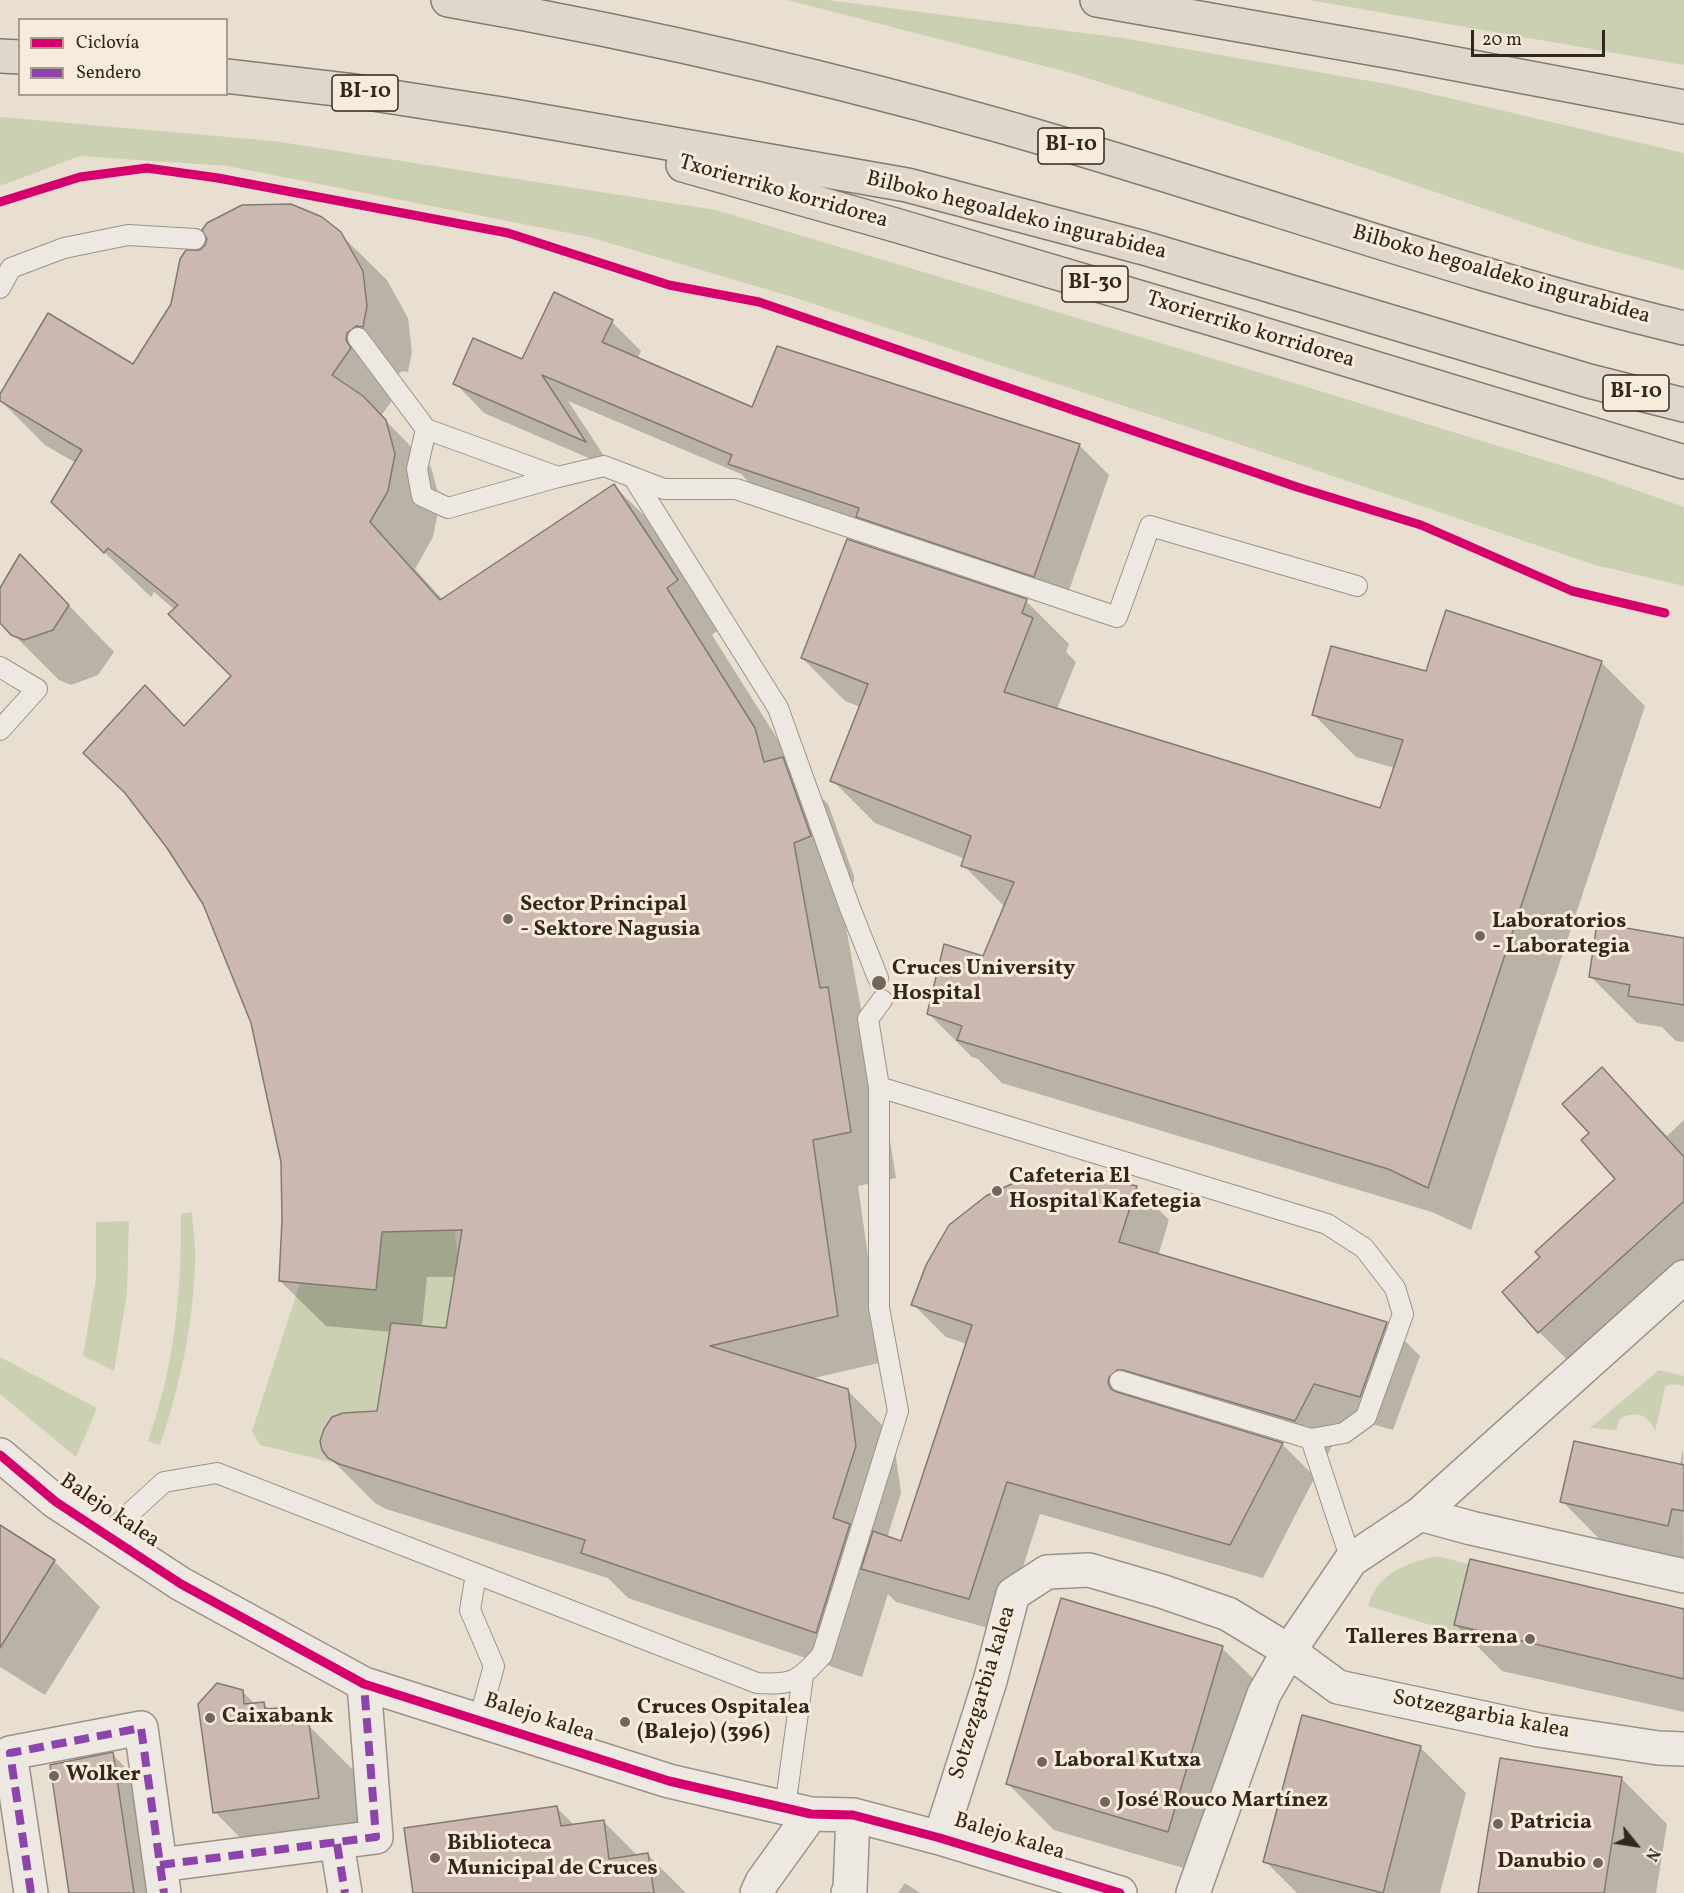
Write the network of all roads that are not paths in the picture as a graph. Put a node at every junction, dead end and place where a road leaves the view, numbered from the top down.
1 (448, 0) edge
2 (1097, 0) edge
3 (0, 56) edge
4 (18, 57) edge
5 (228, 76) edge
6 (1684, 107) edge
7 (502, 114) junction
8 (195, 239) dead end
9 (0, 288) edge
10 (1684, 328) edge
11 (358, 338) dead end
12 (1684, 405) edge
13 (426, 429) junction
14 (1684, 462) edge
15 (558, 477) junction
16 (633, 477) junction
17 (1357, 586) dead end
18 (0, 667) edge
19 (0, 730) edge
20 (878, 978) dead end
21 (882, 1000) dead end
22 (879, 1087) junction
23 (1684, 1277) edge
24 (1120, 1381) dead end
25 (1311, 1439) junction
26 (0, 1455) edge
27 (1420, 1514) junction
28 (106, 1535) junction
29 (1351, 1560) junction
30 (476, 1574) junction
31 (1684, 1576) edge
32 (1289, 1651) junction
33 (803, 1676) junction
34 (364, 1683) junction
35 (479, 1720) junction
36 (1684, 1749) edge
37 (798, 1811) junction
38 (853, 1815) junction
39 (940, 1838) junction
40 (337, 1844) junction
41 (162, 1879) edge
42 (31, 1893) edge
43 (345, 1893) edge
44 (757, 1893) edge
45 (848, 1893) edge
46 (1120, 1893) edge
47 (1193, 1893) edge

1 - 10 highway, Bilboko hegoaldeko ingurabidea / BI-10
2 - 6 highway
3 - 4 highway
5 - 7 highway, Bilboko hegoaldeko ingurabidea / BI-10
7 - 12 highway, Bilboko hegoaldeko ingurabidea / BI-10
7 - 14 highway, Txorierriko korridorea / BI-30
8 - 9 lane
11 - 13 lane
13 - 15 lane
13 - 15 lane
15 - 16 lane
16 - 17 lane
16 - 20 lane
18 - 19 lane
21 - 22 lane
22 - 25 lane
22 - 33 lane
23 - 27 street
24 - 25 lane
25 - 29 lane
26 - 28 street, Balejo kalea
27 - 29 street
27 - 31 street
28 - 30 lane
28 - 34 street, Balejo kalea
29 - 32 street
30 - 33 lane
30 - 35 lane
32 - 36 street, Sotzezgarbia kalea
32 - 39 street, Sotzezgarbia kalea
32 - 47 street
33 - 37 lane
34 - 35 street, Balejo kalea
34 - 40 street
35 - 37 street, Balejo kalea
37 - 38 street, Balejo kalea
37 - 44 street
38 - 39 street, Balejo kalea
38 - 45 street
39 - 46 street, Balejo kalea
40 - 41 street
40 - 43 street
41 - 42 street

